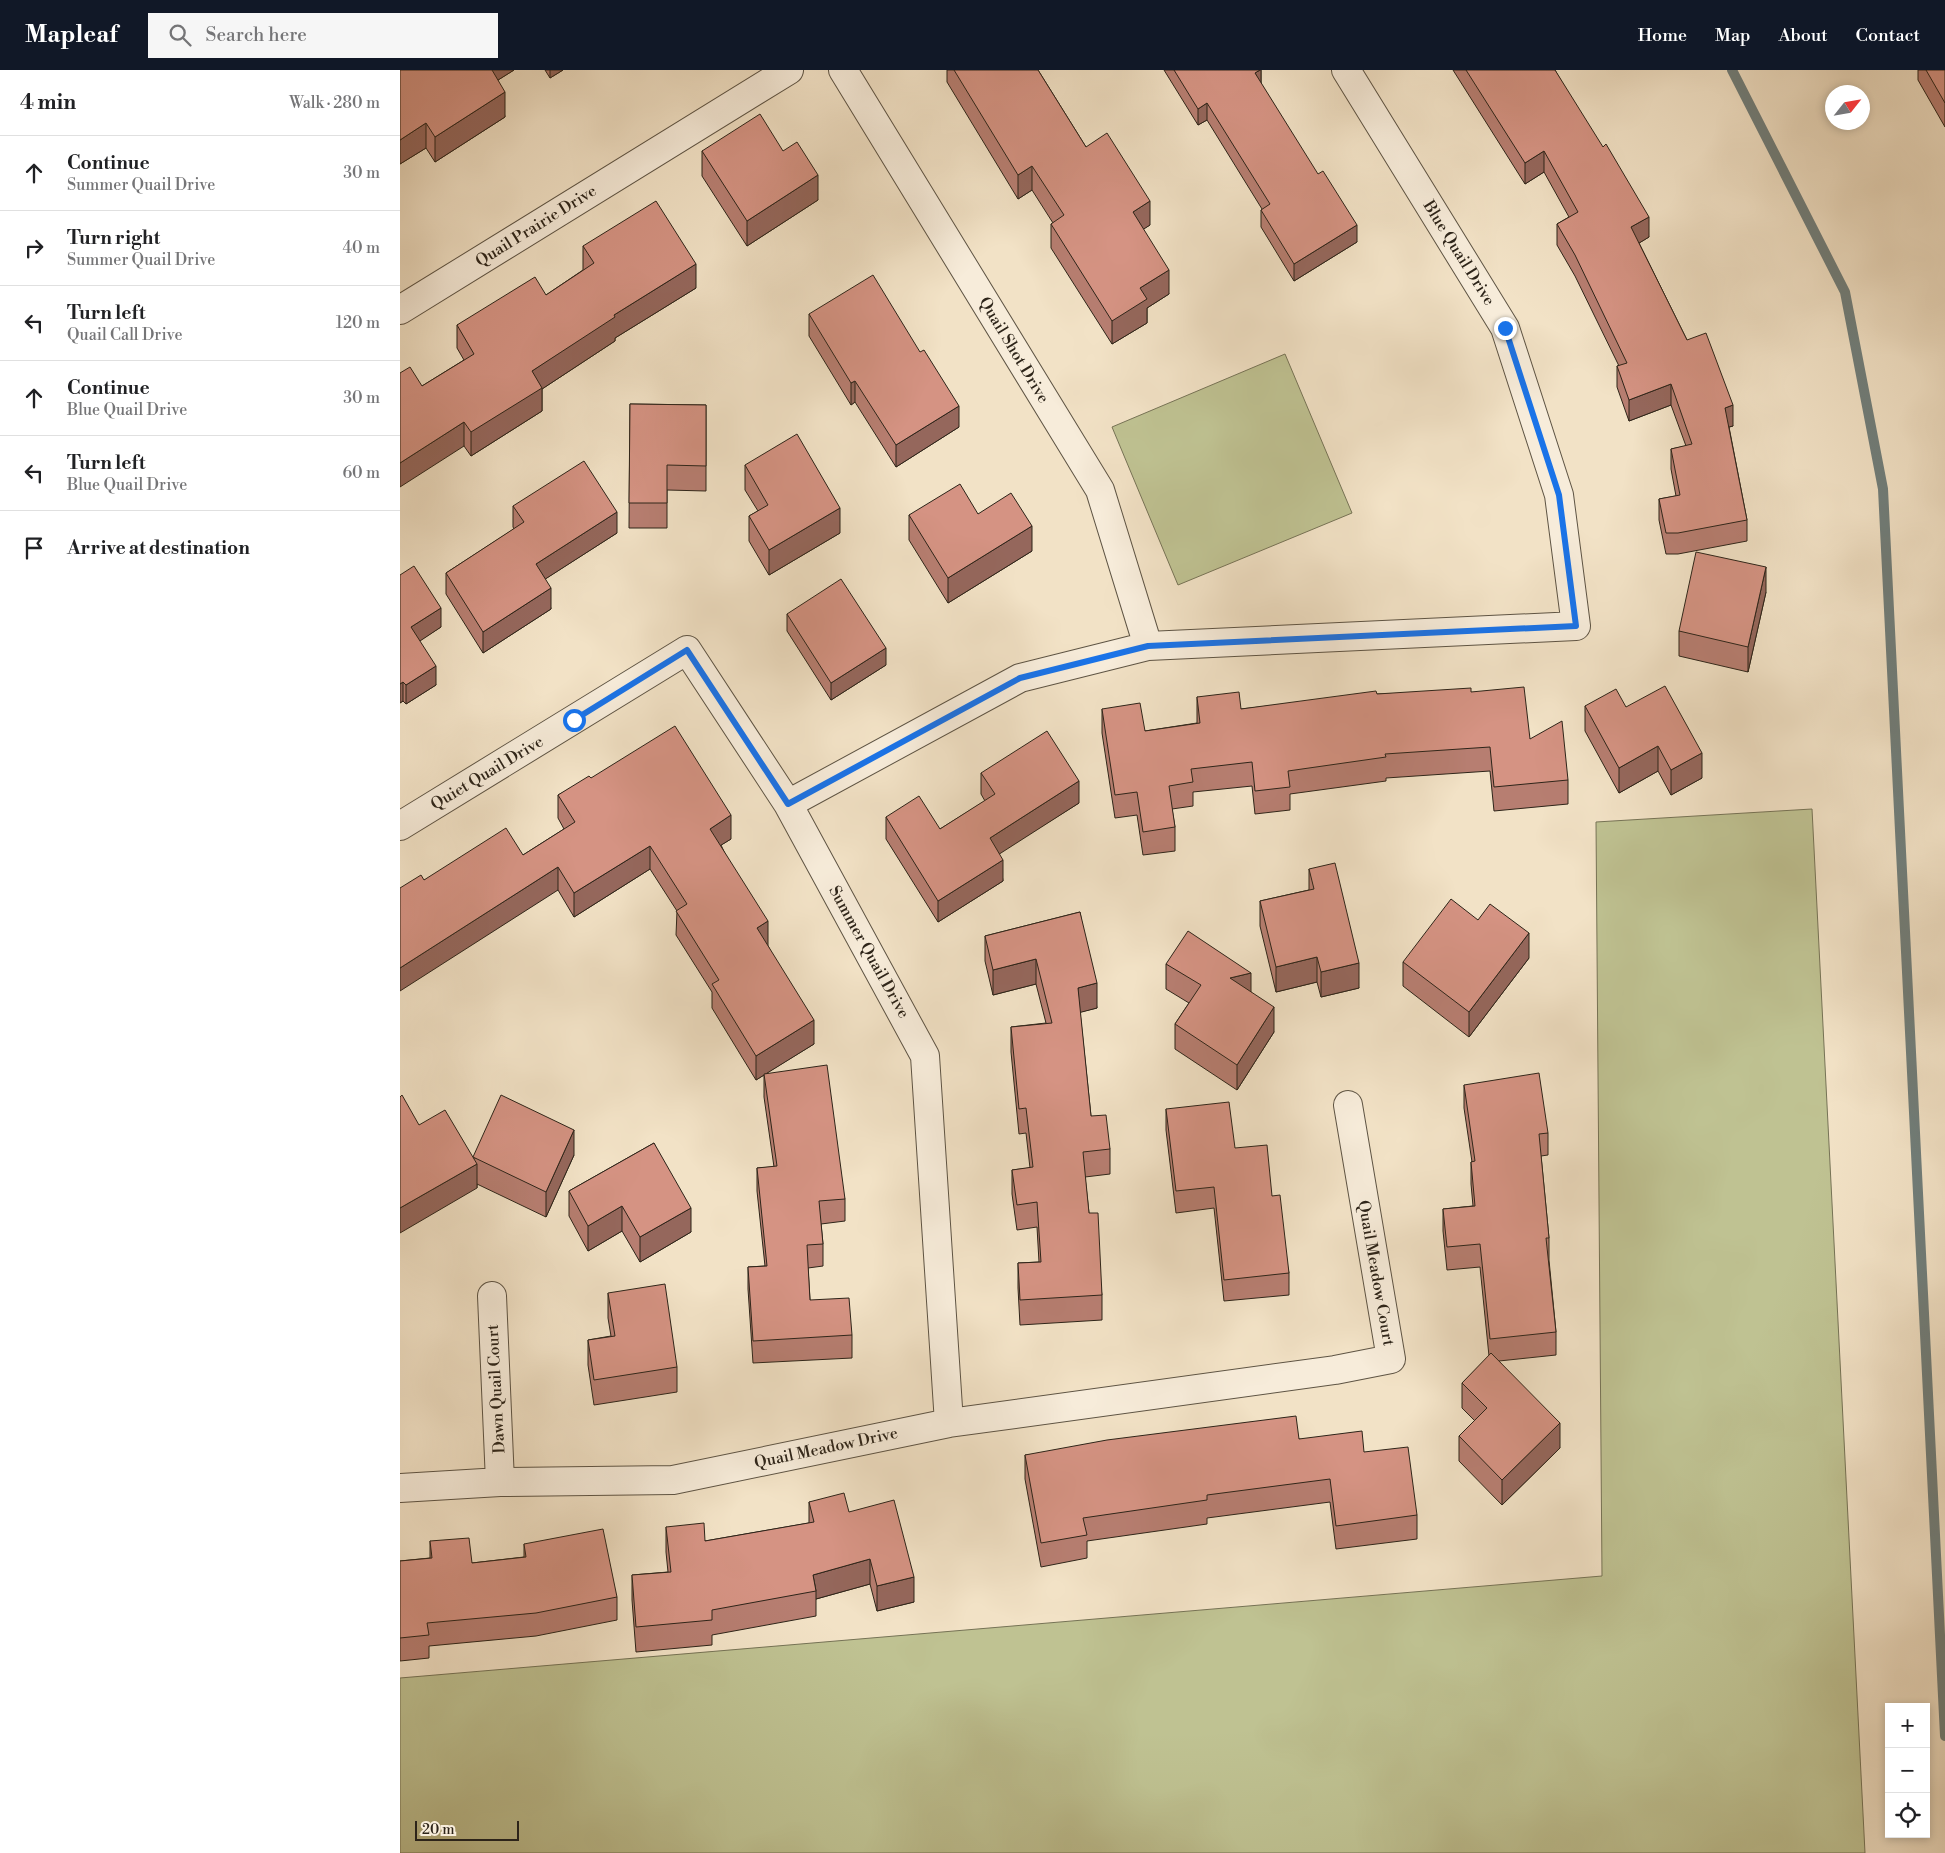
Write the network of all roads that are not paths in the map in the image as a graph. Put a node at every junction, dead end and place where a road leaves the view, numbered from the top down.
1 (789, 70) edge
2 (843, 70) edge
3 (1346, 70) edge
4 (400, 310) edge
5 (1148, 646) junction
6 (574, 720) joint
7 (788, 804) junction
8 (400, 826) edge
9 (1348, 1104) dead end
10 (492, 1296) dead end
11 (1249, 1382) joint
12 (949, 1422) junction
13 (500, 1482) junction
14 (400, 1488) edge

1 - 4 street, Quail Prairie Drive
2 - 5 street, Quail Shot Drive
3 - 5 street, Blue Quail Drive
5 - 7 street
6 - 7 street, Summer Quail Drive
6 - 8 street, Quiet Quail Drive
7 - 12 street, Summer Quail Drive
9 - 11 street, Quail Meadow Court
10 - 13 street, Dawn Quail Court
11 - 12 street, Quail Meadow Drive
12 - 13 street, Quail Meadow Drive
13 - 14 street, Quail Meadow Drive

